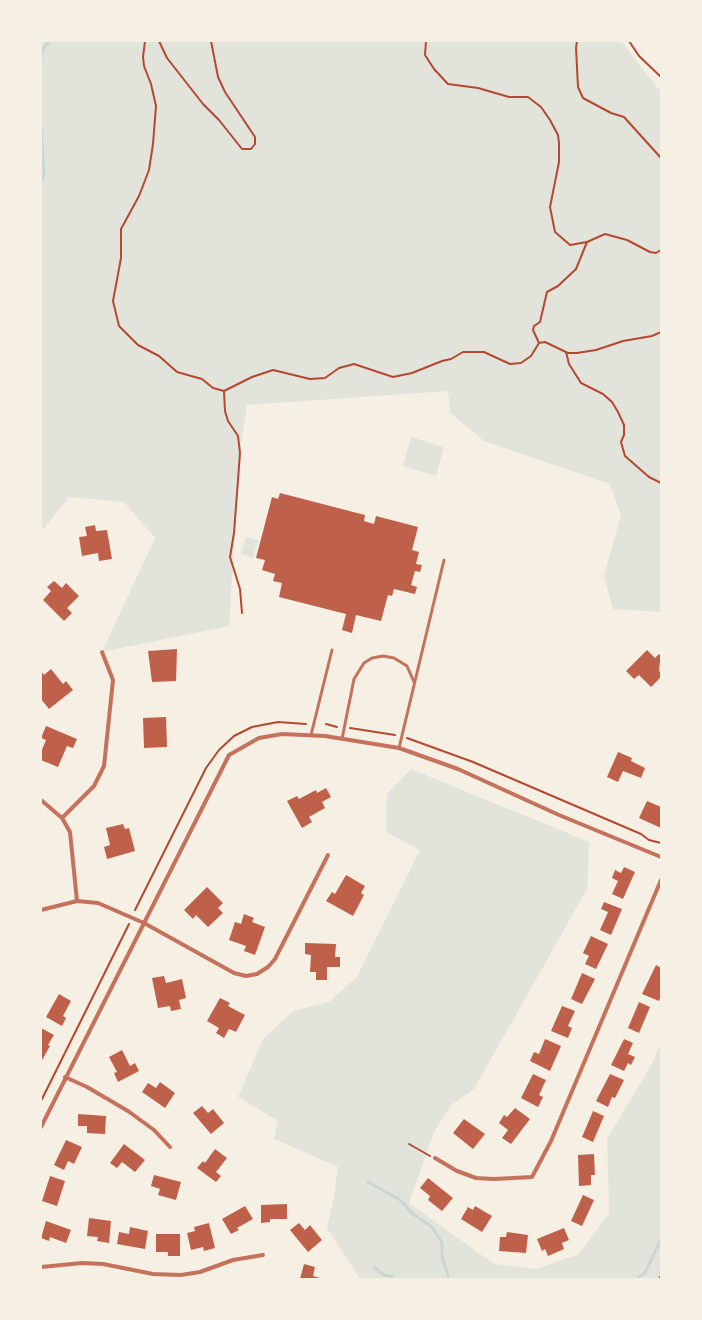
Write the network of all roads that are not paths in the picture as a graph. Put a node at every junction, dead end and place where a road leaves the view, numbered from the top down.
1 (444, 560) dead end
2 (332, 650) dead end
3 (102, 652) dead end
4 (414, 684) junction
5 (311, 735) junction
6 (342, 739) junction
7 (399, 748) junction
8 (41, 800) edge
9 (62, 818) junction
10 (328, 855) dead end
11 (661, 857) edge
12 (661, 880) edge
13 (77, 901) junction
14 (41, 910) edge
15 (144, 922) junction
16 (66, 1077) junction
17 (41, 1127) edge
18 (170, 1147) dead end
19 (435, 1158) road end
20 (263, 1255) dead end
21 (41, 1267) edge

1 - 4 lane
2 - 5 lane
3 - 9 street
4 - 6 lane
4 - 7 lane
5 - 6 street
5 - 15 street
6 - 7 street
7 - 11 street
8 - 9 street
9 - 13 street
10 - 15 street
12 - 19 street
13 - 14 street
13 - 15 street
15 - 16 street
16 - 17 street
16 - 18 street
20 - 21 street

